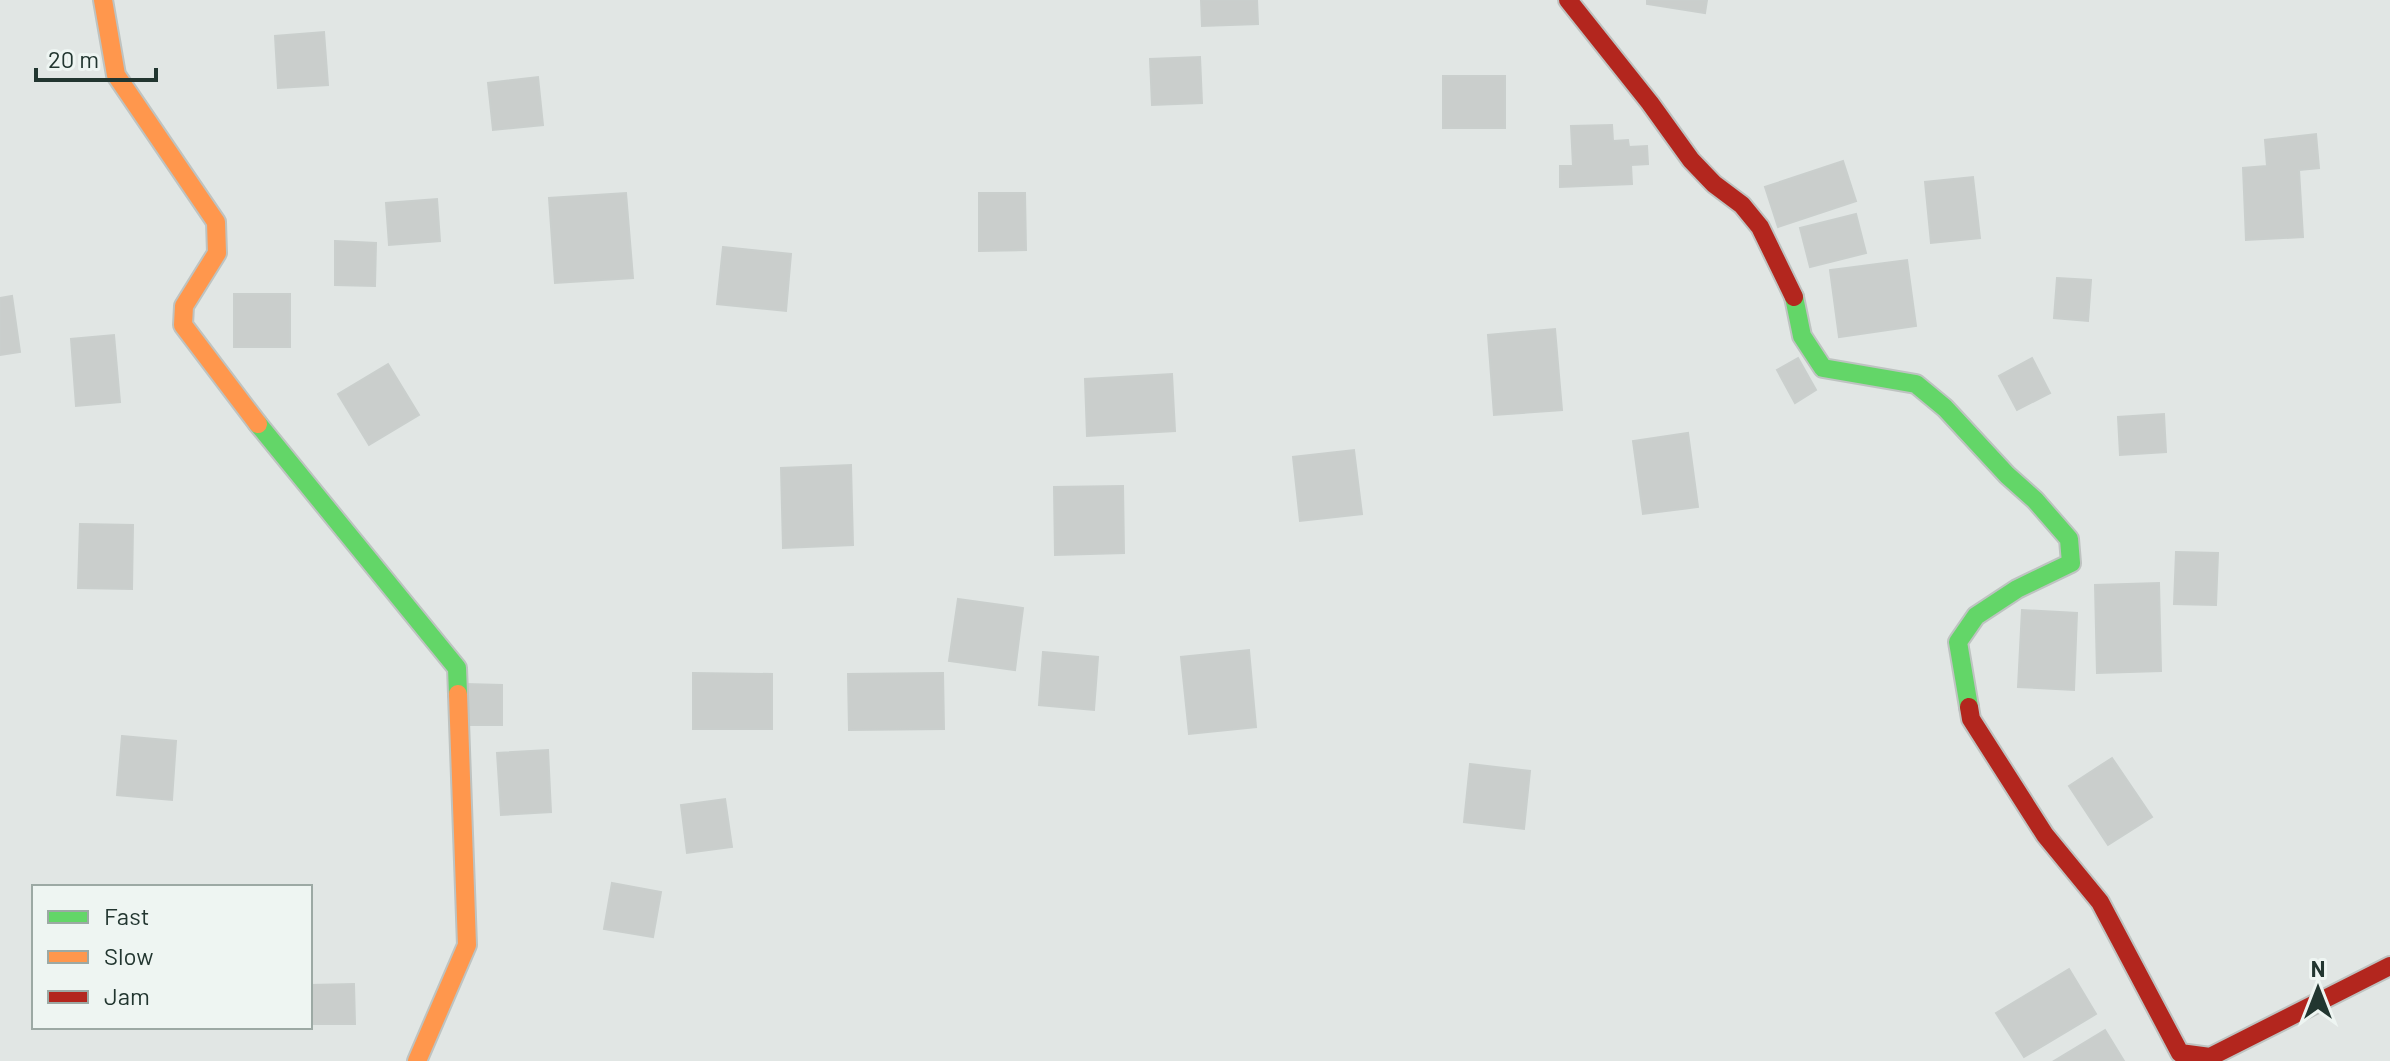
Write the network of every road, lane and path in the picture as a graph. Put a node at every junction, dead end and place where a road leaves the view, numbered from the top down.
1 (103, 0) edge
2 (1568, 0) edge
3 (2390, 966) edge
4 (417, 1061) edge

1 - 4 street
2 - 3 street

